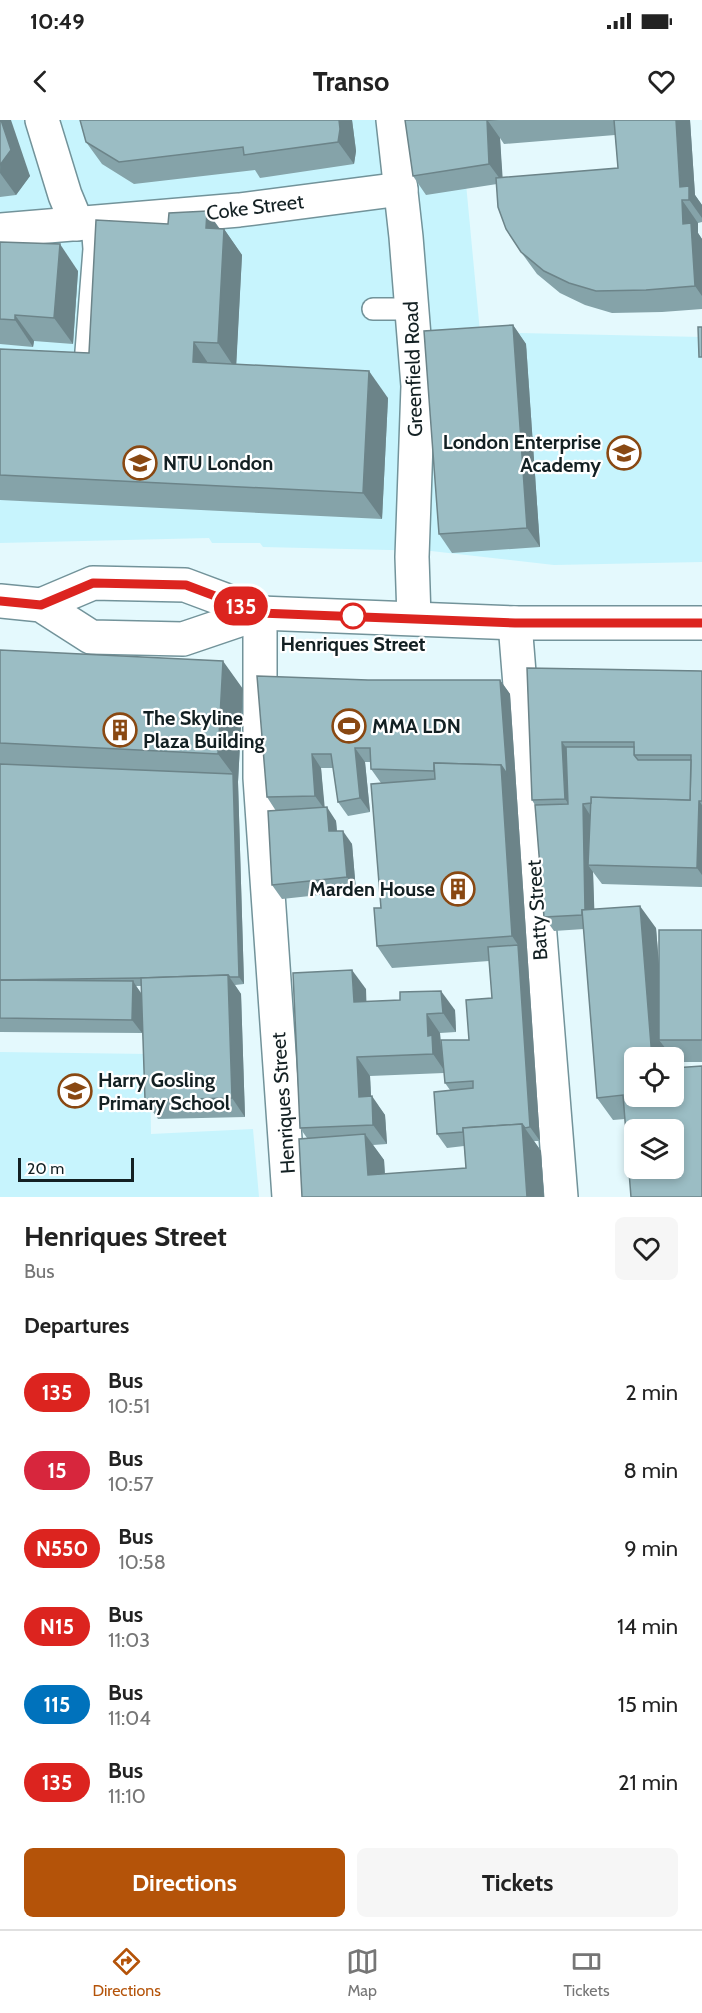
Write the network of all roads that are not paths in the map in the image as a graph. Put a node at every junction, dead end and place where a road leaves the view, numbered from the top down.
1 (42, 120) edge
2 (393, 120) edge
3 (401, 189) junction
4 (84, 224) junction
5 (0, 230) edge
6 (373, 309) dead end
7 (412, 309) junction
8 (85, 364) edge
9 (0, 601) edge
10 (41, 605) junction
11 (260, 613) junction
12 (414, 618) junction
13 (515, 623) junction
14 (702, 623) edge
15 (289, 1197) edge
16 (561, 1197) edge

1 - 4 main road
2 - 3 main road, Greenfield Road
3 - 4 main road, Coke Street
3 - 7 main road, Greenfield Road
4 - 5 main road, Coke Street
4 - 8 lane
6 - 7 lane
7 - 12 main road, Greenfield Road
9 - 10 main road
10 - 11 main road
10 - 11 main road
11 - 12 main road
11 - 15 main road, Henriques Street
12 - 13 main road
13 - 14 main road
13 - 16 main road, Batty Street

